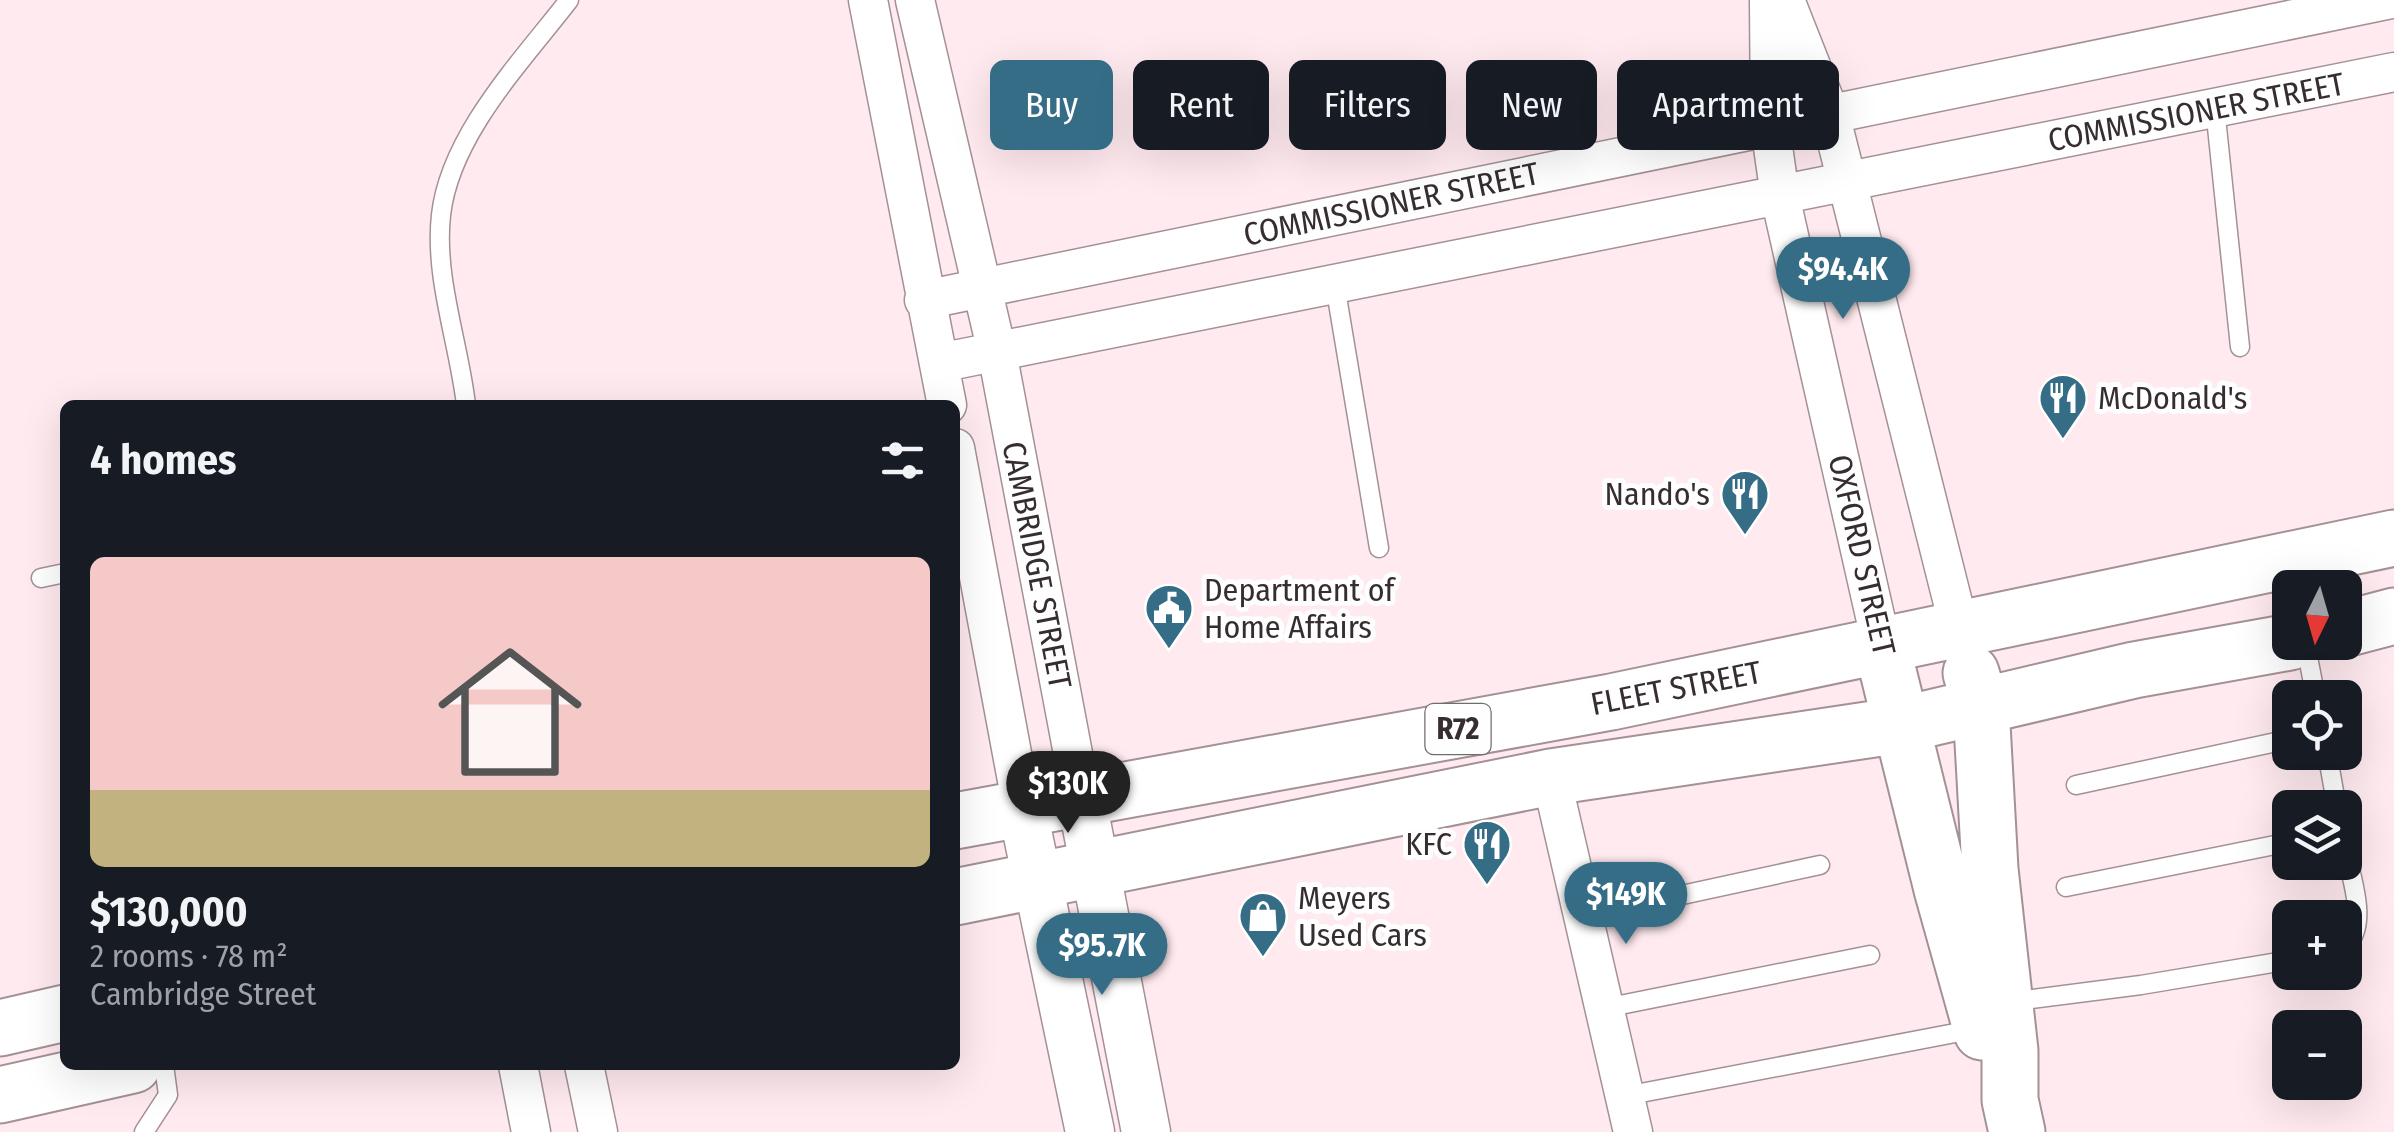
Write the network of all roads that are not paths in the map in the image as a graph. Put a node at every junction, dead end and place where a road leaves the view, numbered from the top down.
1 (570, 0) edge
2 (868, 0) edge
3 (916, 0) edge
4 (1770, 0) edge
5 (1786, 0) edge
6 (2388, 0) edge
7 (1770, 60) edge
8 (1809, 60) edge
9 (2394, 72) edge
10 (2215, 108) junction
11 (1839, 112) edge
12 (1839, 148) edge
13 (1653, 150) edge
14 (1773, 150) edge
15 (1848, 182) junction
16 (1780, 196) junction
17 (1335, 284) junction
18 (982, 288) junction
19 (924, 300) junction
20 (2240, 347) dead end
21 (997, 352) junction
22 (939, 363) junction
23 (465, 400) edge
24 (946, 400) edge
25 (960, 475) edge
26 (2394, 538) edge
27 (1379, 548) dead end
28 (60, 573) edge
29 (40, 578) dead end
30 (2394, 616) edge
31 (2362, 624) edge
32 (1960, 632) junction
33 (2272, 645) edge
34 (1882, 646) junction
35 (1980, 706) junction
36 (1902, 725) junction
37 (2272, 743) edge
38 (1551, 777) junction
39 (2076, 786) dead end
40 (1082, 796) junction
41 (1022, 806) junction
42 (960, 820) edge
43 (2272, 846) edge
44 (1820, 865) dead end
45 (1094, 870) junction
46 (1038, 880) junction
47 (2066, 887) dead end
48 (960, 896) edge
49 (1584, 916) junction
50 (1870, 955) dead end
51 (2272, 963) edge
52 (1605, 1008) junction
53 (60, 1014) edge
54 (1993, 1016) junction
55 (0, 1028) edge
56 (111, 1070) edge
57 (165, 1070) edge
58 (519, 1070) edge
59 (585, 1070) edge
60 (0, 1095) edge
61 (1629, 1114) edge
62 (2014, 1116) edge
63 (144, 1132) edge
64 (531, 1132) edge
65 (598, 1132) edge
66 (1090, 1132) edge
67 (1146, 1132) edge

1 - 23 lane
2 - 19 street
3 - 18 street, CAMBRIDGE STREET
4 - 7 street, OXFORD STREET
5 - 8 street, OXFORD STREET
6 - 11 street, COMMISSIONER STREET
9 - 10 street, COMMISSIONER STREET
10 - 15 street, COMMISSIONER STREET
10 - 20 lane
12 - 15 street, OXFORD STREET
13 - 18 street, COMMISSIONER STREET
14 - 16 street, OXFORD STREET
15 - 16 street, COMMISSIONER STREET
15 - 32 street, OXFORD STREET
16 - 17 street, COMMISSIONER STREET
16 - 34 street, OXFORD STREET
17 - 21 street, COMMISSIONER STREET
17 - 27 lane
18 - 19 street, COMMISSIONER STREET
18 - 21 street, CAMBRIDGE STREET
19 - 22 street
21 - 22 street, COMMISSIONER STREET
21 - 40 street, CAMBRIDGE STREET
22 - 24 street
25 - 41 street, CAMBRIDGE STREET
26 - 32 main road, FLEET STREET / R72
28 - 29 lane
30 - 31 main road
32 - 34 main road, FLEET STREET / R72
32 - 35 main road, OXFORD STREET
33 - 35 main road, FLEET STREET / R72
34 - 36 main road, OXFORD STREET
34 - 40 main road, FLEET STREET / R72
35 - 36 main road, FLEET STREET / R72
35 - 54 main road, OXFORD STREET
36 - 38 main road, FLEET STREET / R72
36 - 54 main road, OXFORD STREET
37 - 39 lane
38 - 45 main road, FLEET STREET / R72
38 - 49 street
40 - 41 main road, FLEET STREET / R72
40 - 45 street, CAMBRIDGE STREET
41 - 42 main road, FLEET STREET / R72
41 - 46 street, CAMBRIDGE STREET
43 - 47 lane
44 - 49 lane
45 - 46 main road, FLEET STREET / R72
45 - 67 street, CAMBRIDGE STREET
46 - 48 main road, FLEET STREET / R72
46 - 66 street, CAMBRIDGE STREET
49 - 52 street
50 - 52 lane
51 - 54 lane
52 - 61 street
53 - 55 main road
54 - 61 lane
54 - 62 main road, OXFORD STREET
56 - 60 main road
57 - 63 lane
58 - 64 street
59 - 65 street

